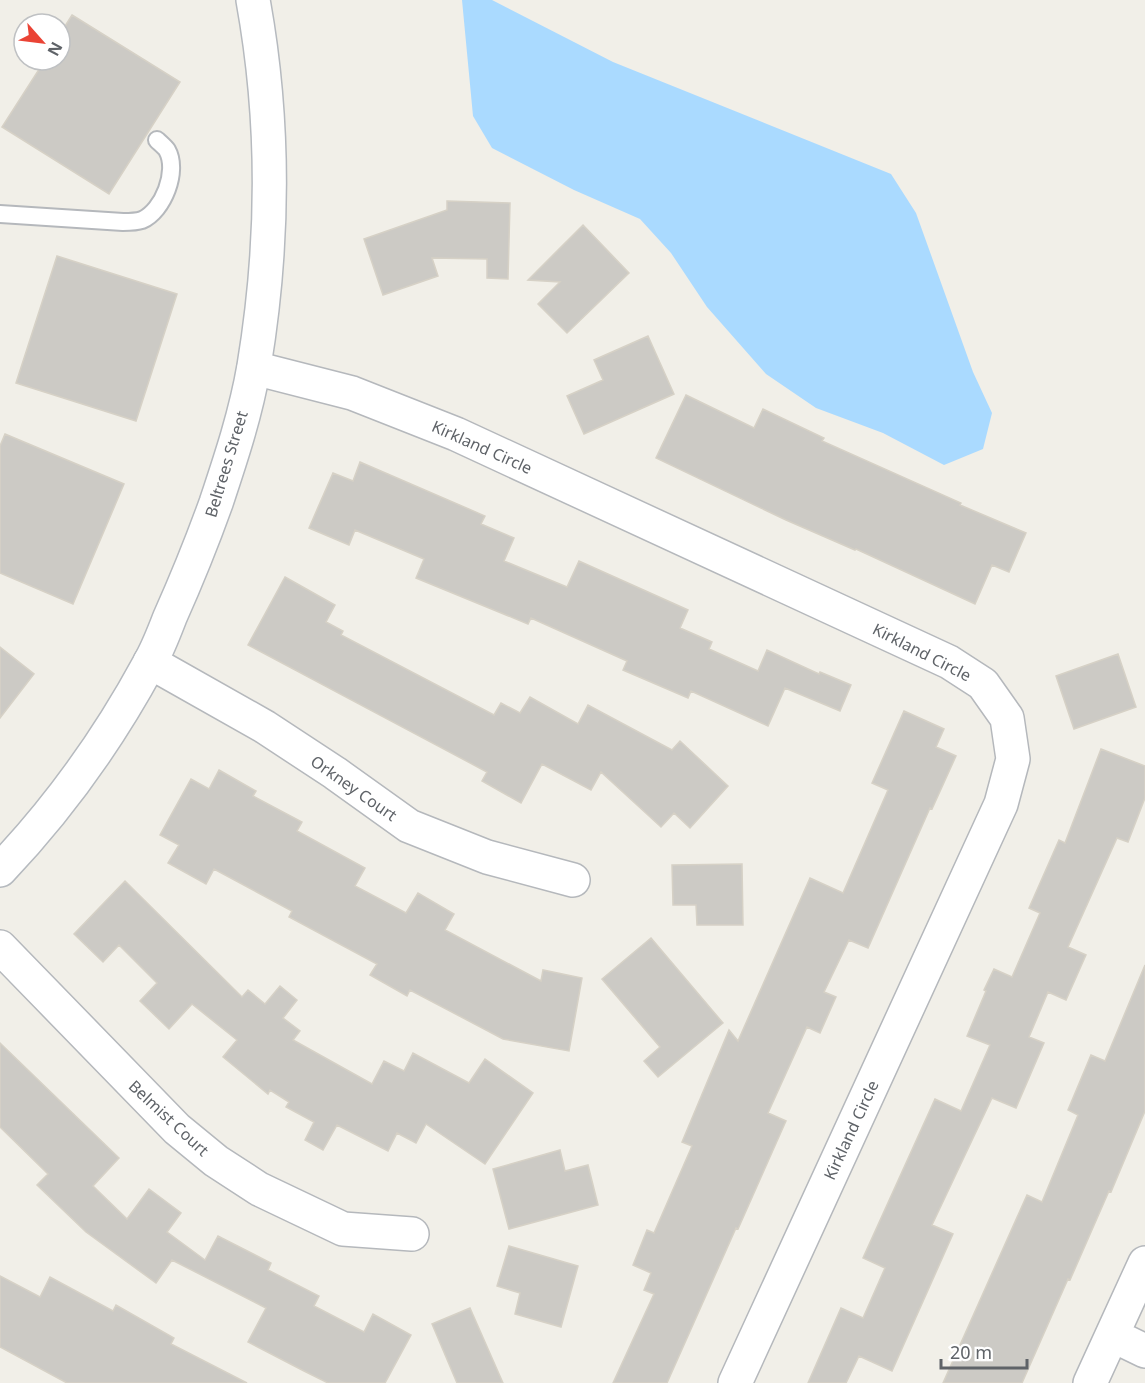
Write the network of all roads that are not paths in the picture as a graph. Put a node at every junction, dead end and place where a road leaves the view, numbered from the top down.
1 (252, 0) edge
2 (157, 141) dead end
3 (0, 214) edge
4 (254, 368) junction
5 (150, 662) junction
6 (0, 870) edge
7 (573, 880) dead end
8 (0, 947) edge
9 (412, 1234) dead end
10 (1145, 1263) edge
11 (1112, 1335) junction
12 (1145, 1351) edge
13 (735, 1383) edge
14 (1090, 1383) edge

1 - 4 street, Beltrees Street
2 - 3 lane
4 - 5 street, Beltrees Street
4 - 13 street, Kirkland Circle
5 - 6 street, Beltrees Street
5 - 7 street, Orkney Court
8 - 9 street, Belmist Court
10 - 11 street
11 - 12 street
11 - 14 street

